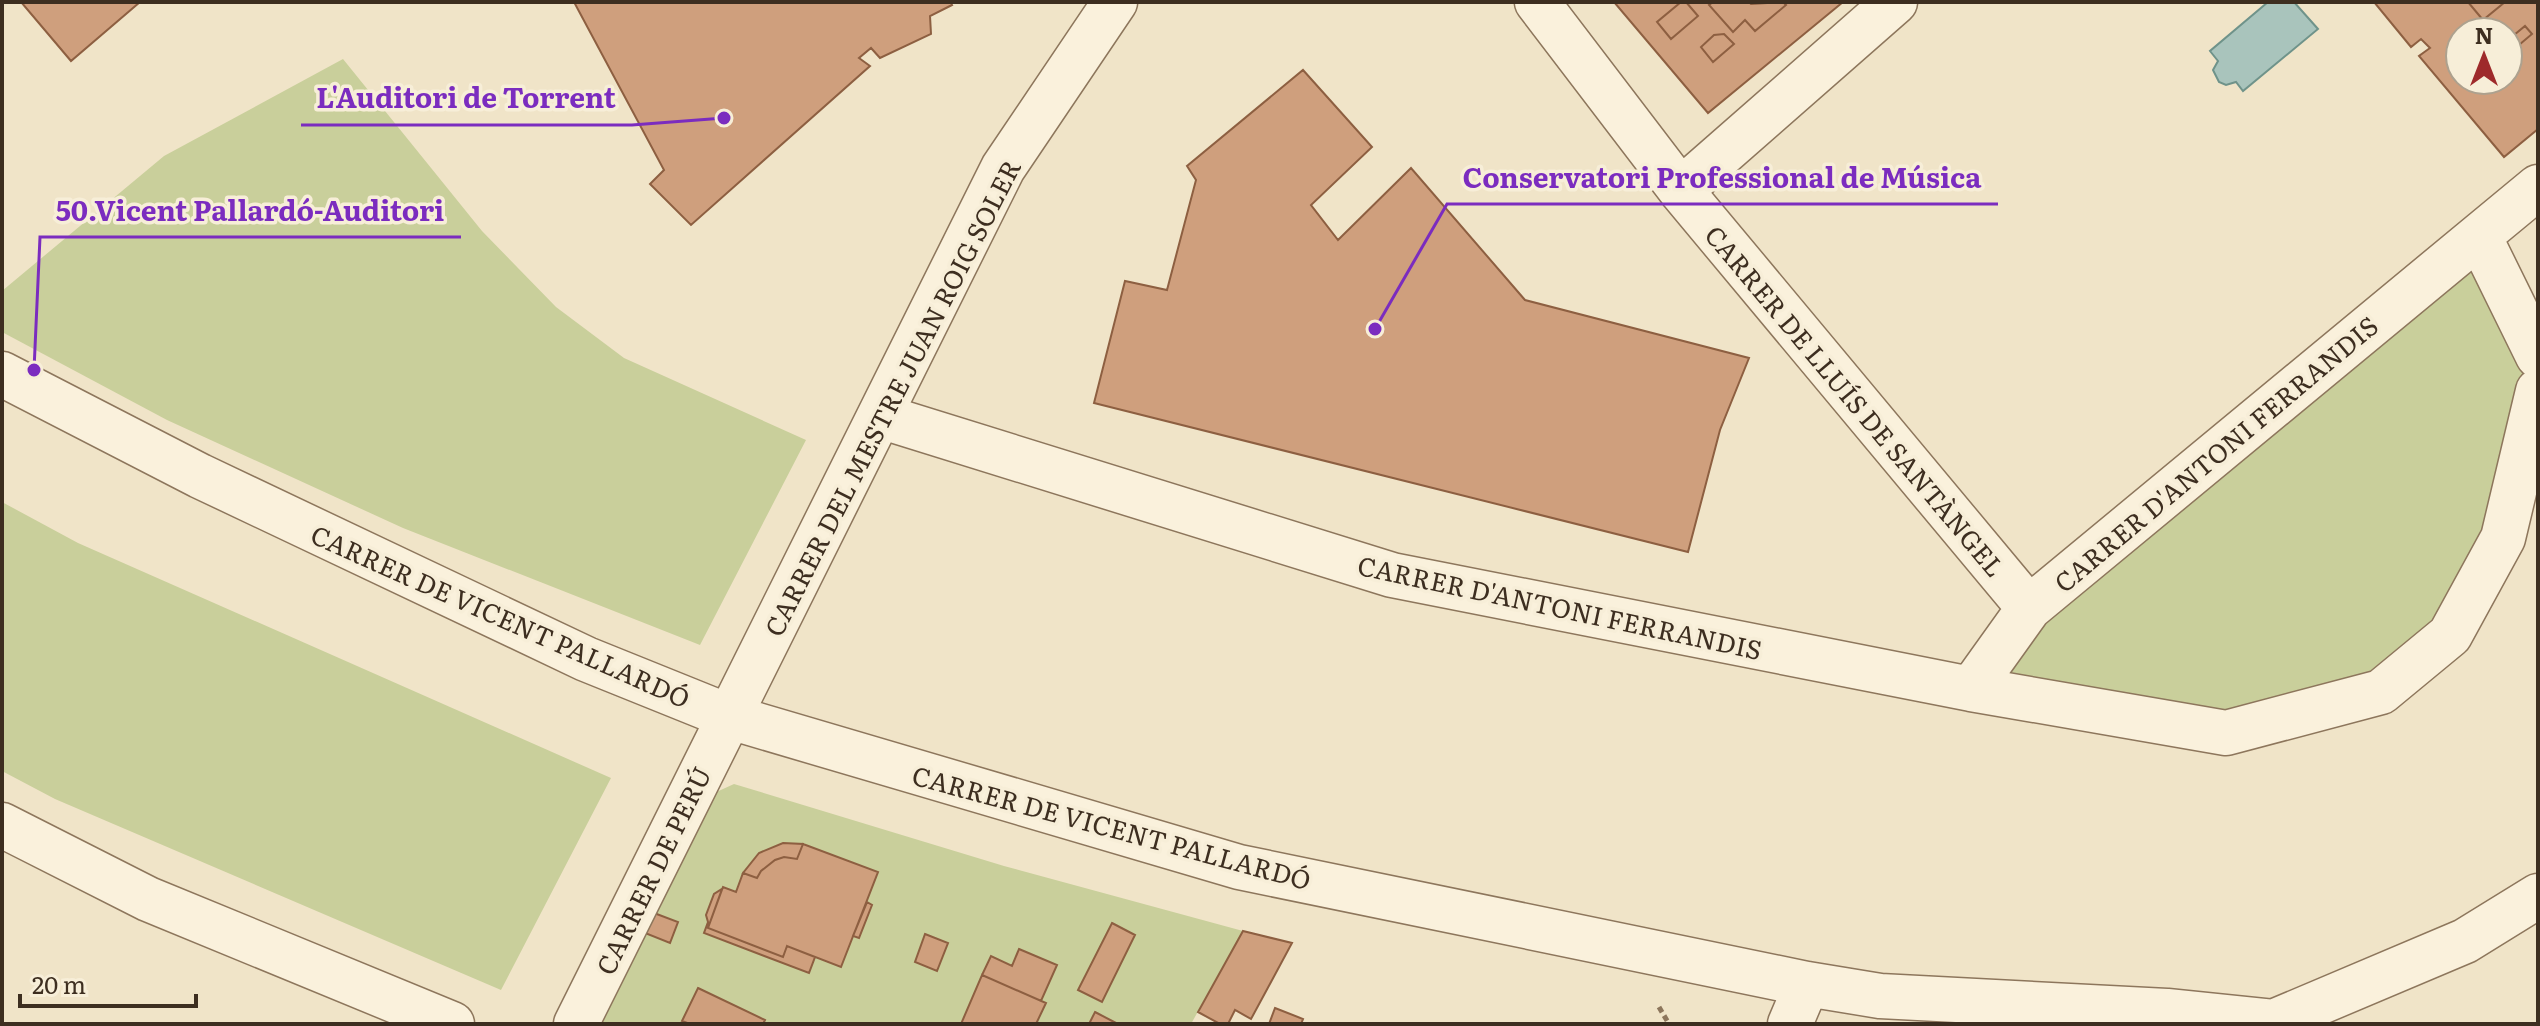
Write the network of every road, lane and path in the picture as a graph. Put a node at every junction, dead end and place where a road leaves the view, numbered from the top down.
1 (1115, 2) edge
2 (1537, 2) edge
3 (1895, 2) edge
4 (2538, 187) edge
5 (1682, 192) junction
6 (2479, 236) junction
7 (2538, 356) edge
8 (2, 374) edge
9 (2538, 391) edge
10 (880, 416) junction
11 (2029, 608) junction
12 (1971, 689) junction
13 (730, 717) junction
14 (2, 825) edge
15 (2538, 896) edge
16 (1807, 984) junction
17 (1880, 1010) edge
18 (2282, 1023) edge
19 (452, 1024) edge
20 (576, 1024) edge
21 (1790, 1024) edge

1 - 10 street, CARRER DEL MESTRE JUAN ROIG SOLER
2 - 5 street, CARRER DE LLUÍS DE SANTÀNGEL
3 - 5 street
4 - 6 street, CARRER D'ANTONI FERRANDIS
5 - 11 street, CARRER DE LLUÍS DE SANTÀNGEL
6 - 7 street
6 - 11 street, CARRER D'ANTONI FERRANDIS
8 - 13 street, CARRER DE VICENT PALLARDÓ
9 - 12 street, CARRER D'ANTONI FERRANDIS
10 - 12 street, CARRER D'ANTONI FERRANDIS
10 - 13 street, CARRER DEL MESTRE JUAN ROIG SOLER
11 - 12 street, CARRER D'ANTONI FERRANDIS
13 - 16 street, CARRER DE VICENT PALLARDÓ
13 - 20 street, CARRER DE PERÚ
14 - 19 street
15 - 18 street
16 - 17 street, CARRER DE VICENT PALLARDÓ
16 - 21 street
17 - 18 street, CARRER DE VICENT PALLARDÓ

